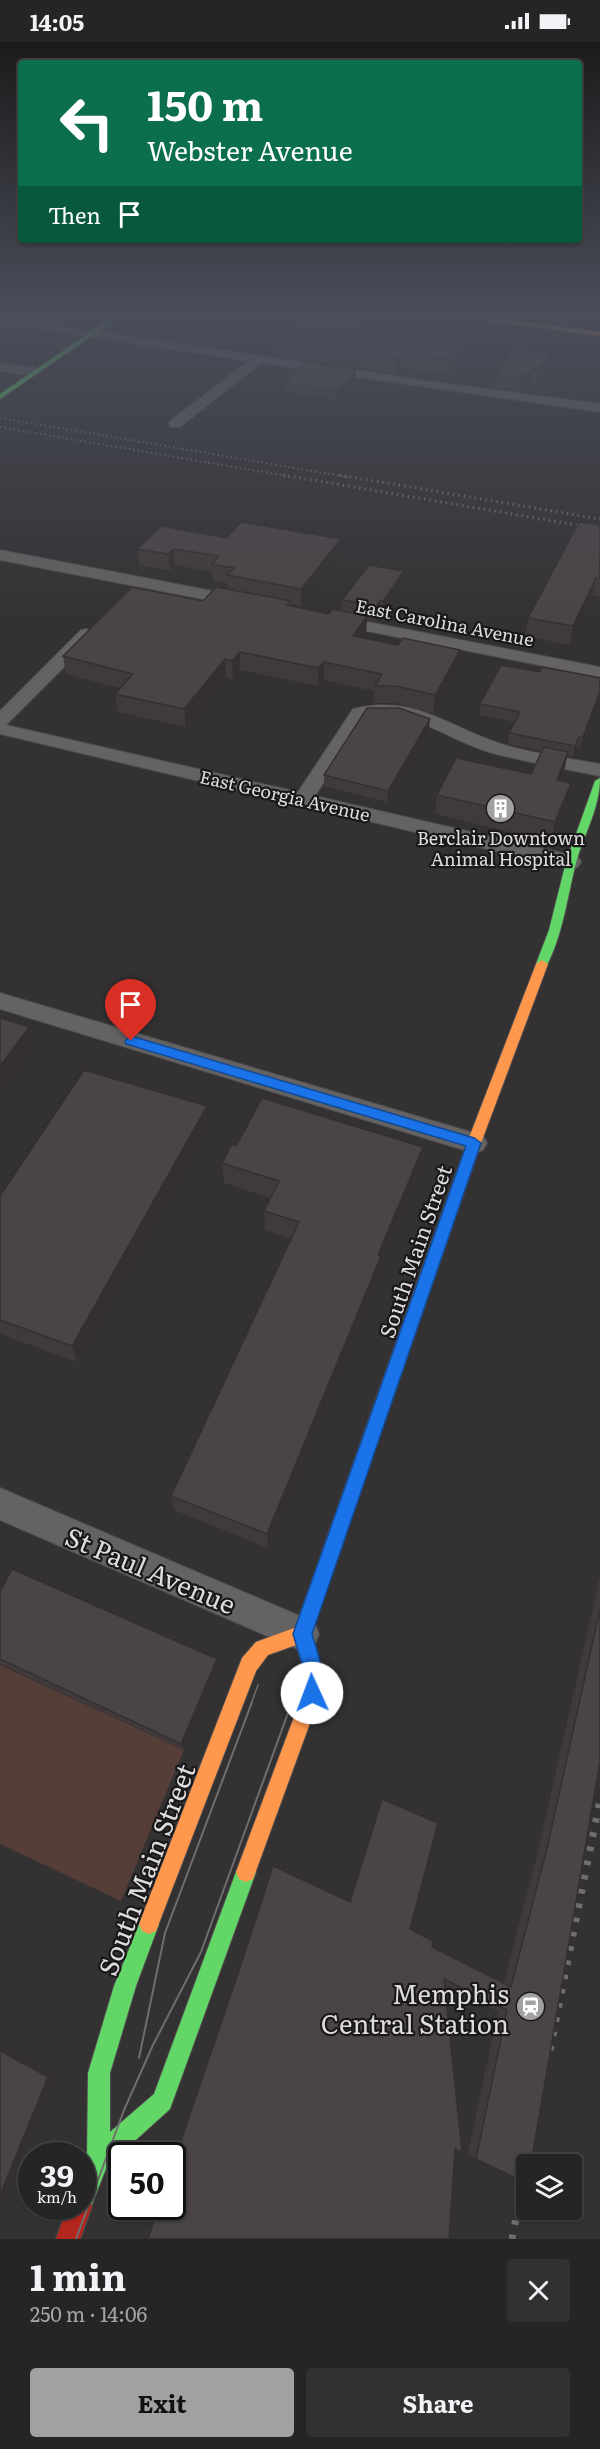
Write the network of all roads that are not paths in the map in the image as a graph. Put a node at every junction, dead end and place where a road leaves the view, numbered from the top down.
1 (187, 415) edge
2 (175, 424) dead end
3 (0, 555) edge
4 (140, 581) junction
5 (123, 597) edge
6 (264, 606) edge
7 (321, 618) edge
8 (99, 621) edge
9 (600, 672) edge
10 (0, 721) edge
11 (0, 729) edge
12 (600, 770) edge
13 (600, 781) edge
14 (303, 799) junction
15 (571, 862) junction
16 (0, 1001) edge
17 (474, 1143) junction
18 (0, 1504) edge
19 (302, 1634) junction
20 (99, 2158) junction
21 (96, 2166) edge
22 (75, 2220) edge
23 (68, 2239) edge

1 - 2 street
3 - 4 street
4 - 5 street
4 - 6 street
7 - 9 street, East Carolina Avenue
8 - 10 street
11 - 14 street, East Georgia Avenue
12 - 14 street
13 - 15 main road, South Main Street
14 - 15 street, East Georgia Avenue
15 - 17 main road, South Main Street
16 - 17 street
17 - 19 main road, South Main Street
18 - 19 street, St Paul Avenue
19 - 20 main road, South Main Street
19 - 20 main road, South Main Street
20 - 21 main road, South Main Street
22 - 23 main road

